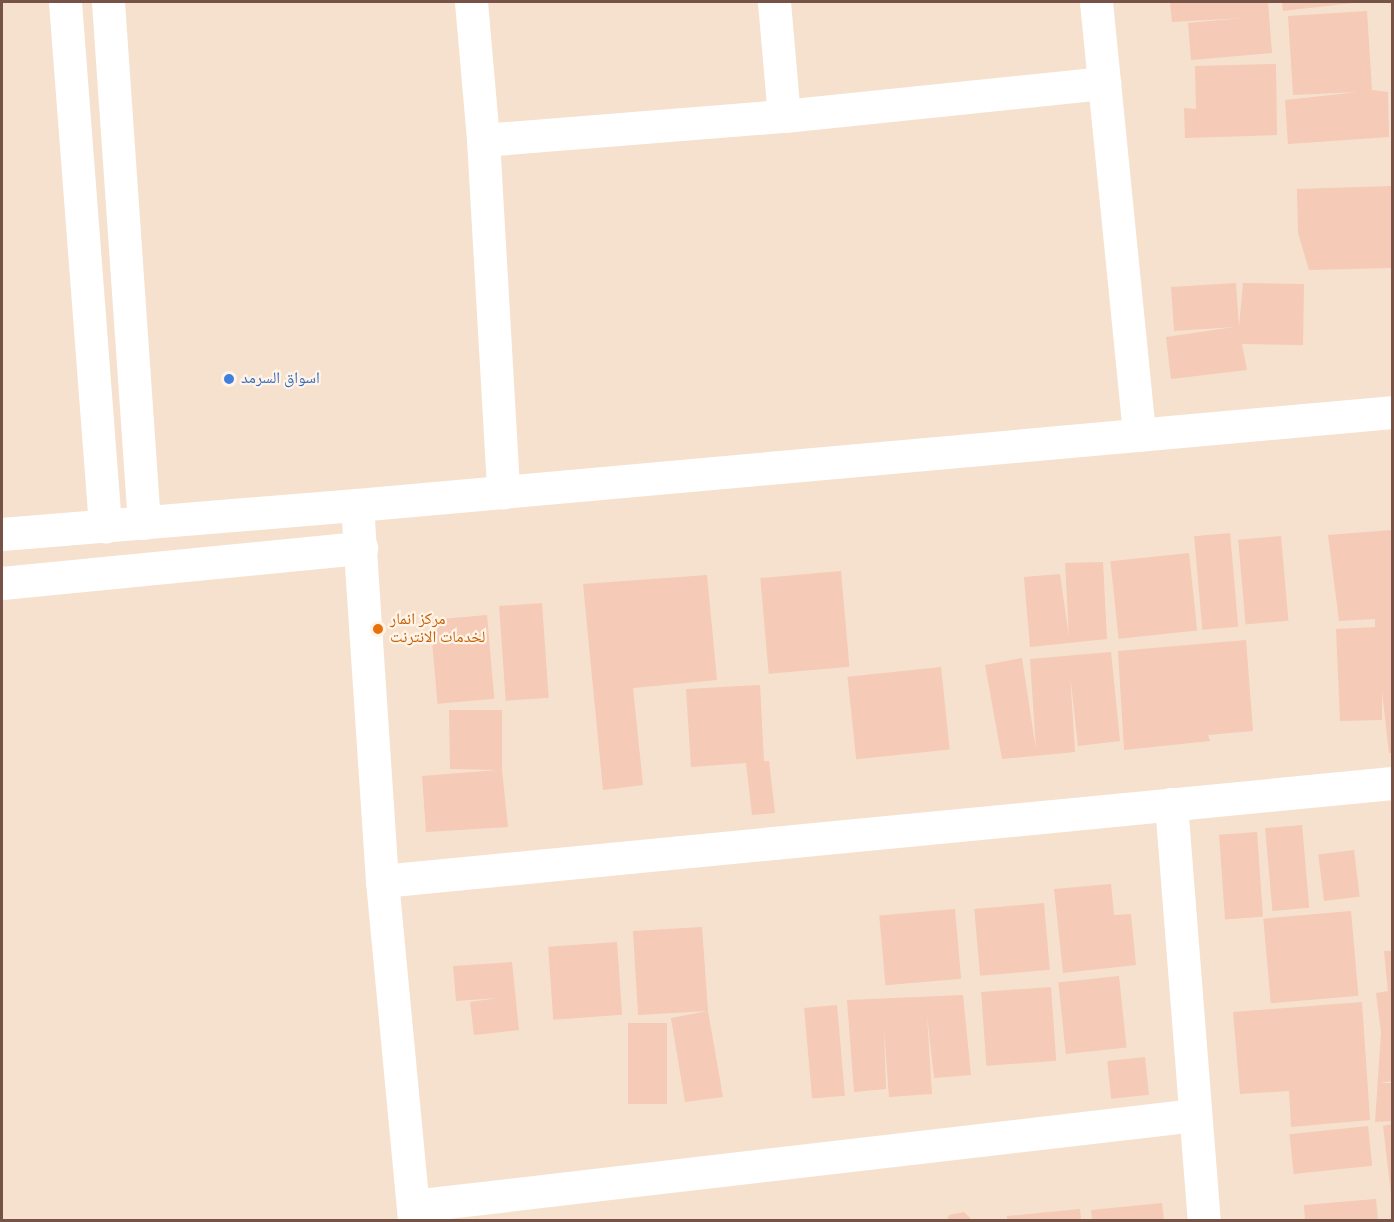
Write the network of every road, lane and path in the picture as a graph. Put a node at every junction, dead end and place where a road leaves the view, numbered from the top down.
1 (65, 2) edge
2 (108, 2) edge
3 (471, 2) edge
4 (774, 2) edge
5 (1096, 2) edge
6 (1104, 83) junction
7 (784, 116) junction
8 (483, 140) junction
9 (1392, 412) edge
10 (1138, 435) junction
11 (503, 492) junction
12 (357, 505) junction
13 (144, 523) junction
14 (105, 526) junction
15 (2, 534) edge
16 (361, 548) junction
17 (2, 583) edge
18 (1392, 783) edge
19 (1170, 804) junction
20 (382, 881) junction
21 (1195, 1115) junction
22 (414, 1213) edge
23 (1204, 1221) edge

1 - 14 street
2 - 13 street
3 - 8 street
4 - 7 street
5 - 6 street
6 - 7 street
6 - 10 street
7 - 8 street
8 - 11 street
9 - 10 street
10 - 11 street
11 - 12 street
12 - 13 street
12 - 16 street
13 - 14 street
14 - 15 street
16 - 17 street
16 - 20 street
18 - 19 street
19 - 20 street
19 - 21 street
20 - 22 street
21 - 22 street
21 - 23 street

